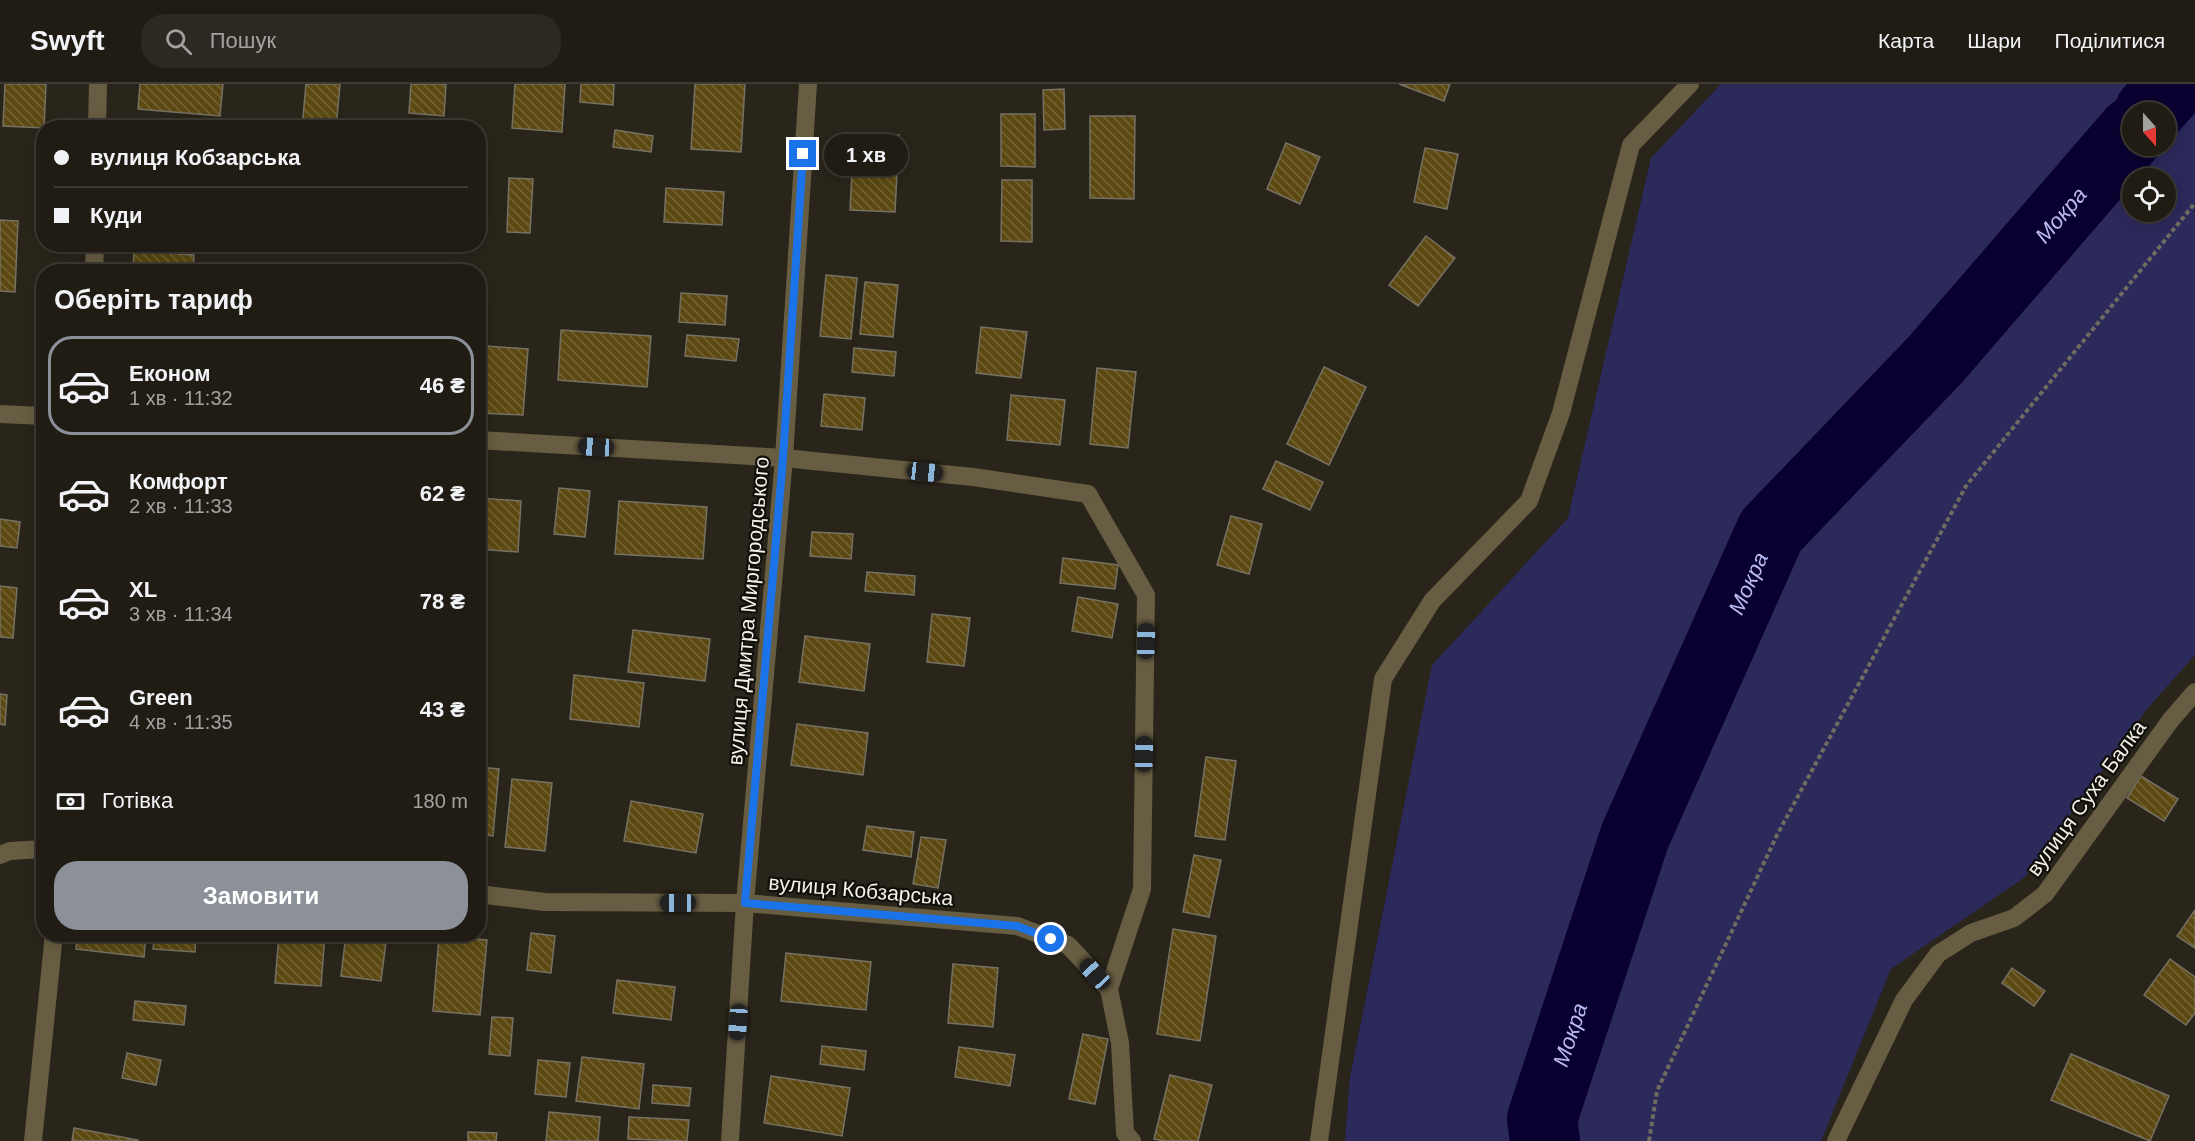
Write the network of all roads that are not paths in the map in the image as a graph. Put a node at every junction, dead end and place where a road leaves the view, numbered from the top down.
1 (98, 84) edge
2 (808, 84) edge
3 (1690, 84) edge
4 (97, 120) edge
5 (0, 414) edge
6 (36, 416) edge
7 (486, 440) edge
8 (783, 458) junction
9 (2195, 692) edge
10 (36, 849) edge
11 (0, 855) edge
12 (486, 895) edge
13 (745, 903) junction
14 (53, 942) edge
15 (1109, 989) junction
16 (33, 1141) edge
17 (730, 1141) edge
18 (1132, 1141) edge
19 (1319, 1141) edge
20 (1836, 1141) edge

1 - 4 street
2 - 8 street, вулиця Дмитра Миргородського
3 - 19 street
5 - 6 street
7 - 8 street
8 - 13 street, вулиця Дмитра Миргородського
8 - 15 street
9 - 20 street, вулиця Суха Балка
10 - 11 street
12 - 13 street, вулиця Кобзарська
13 - 15 street, вулиця Кобзарська
13 - 17 street, вулиця Дмитра Миргородського
14 - 16 street
15 - 18 street

